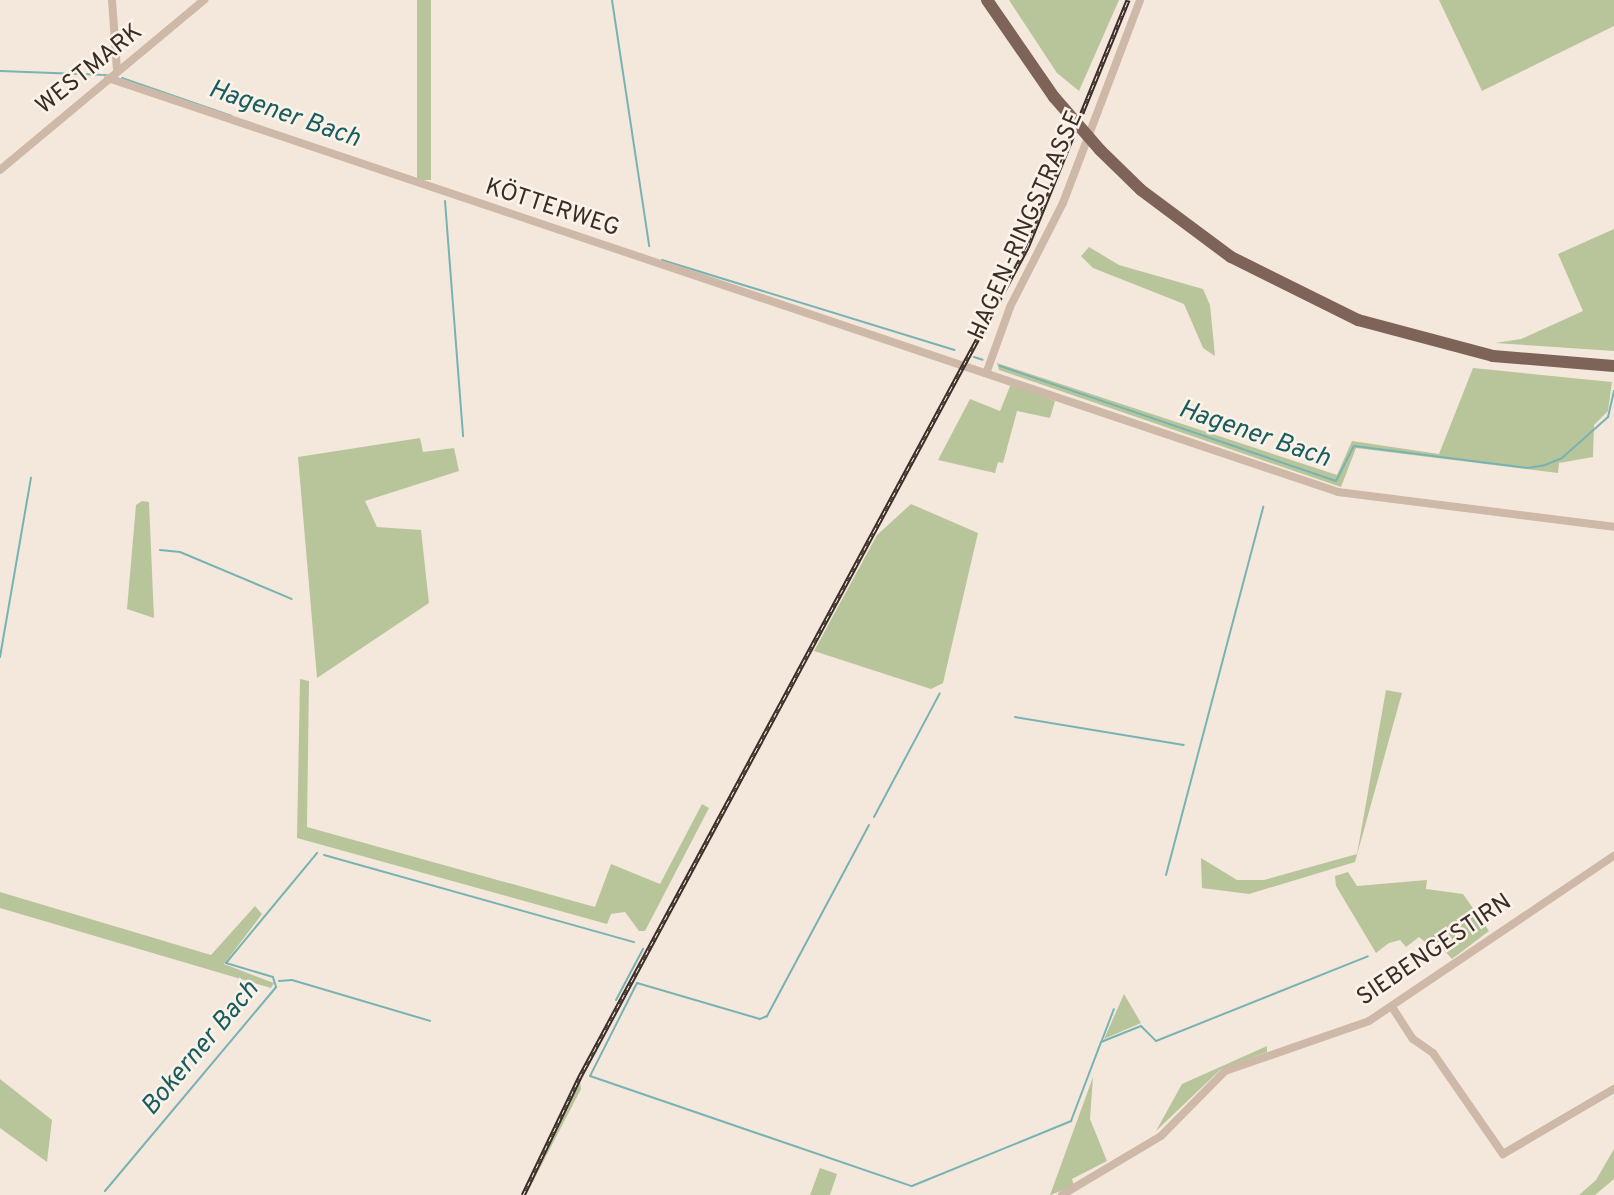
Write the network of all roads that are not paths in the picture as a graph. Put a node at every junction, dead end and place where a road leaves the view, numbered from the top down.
1 (112, 0) edge
2 (204, 0) edge
3 (988, 0) edge
4 (1140, 0) edge
5 (117, 71) junction
6 (108, 78) junction
7 (0, 170) edge
8 (1614, 366) edge
9 (987, 371) junction
10 (1614, 527) edge
11 (1614, 856) edge
12 (1392, 1007) junction
13 (1614, 1089) edge
14 (1062, 1195) edge

1 - 5 street
2 - 5 street, WESTMARK
3 - 8 main road, bridge
4 - 9 street, HAGEN-RINGSTRASSE
5 - 6 street, WESTMARK
6 - 7 street, WESTMARK
6 - 9 street, KÖTTERWEG
9 - 10 street, HAGEN-RINGSTRASSE
11 - 12 street, SIEBENGESTIRN
12 - 13 street
12 - 14 street, SIEBENGESTIRN

